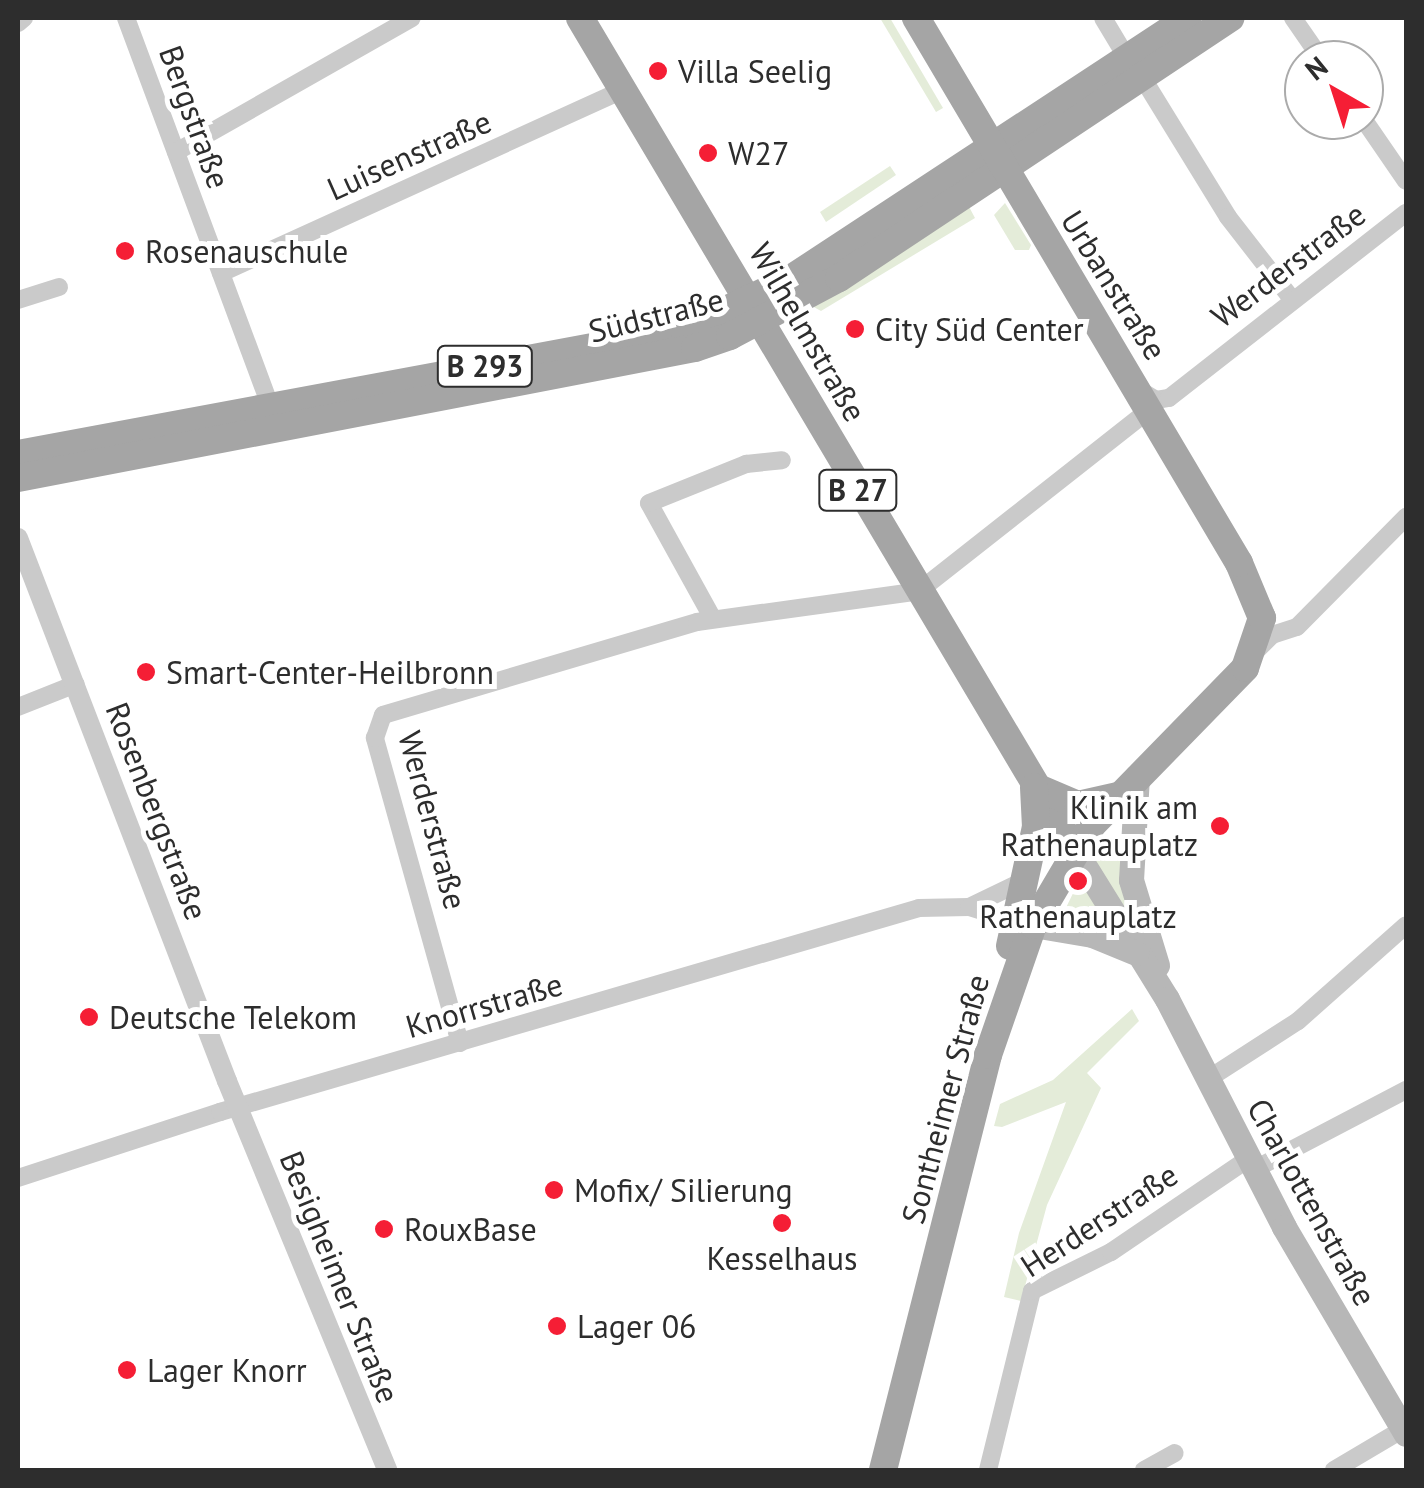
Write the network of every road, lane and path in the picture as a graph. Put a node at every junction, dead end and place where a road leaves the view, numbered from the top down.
1 (24, 18) edge
2 (126, 18) edge
3 (412, 18) edge
4 (580, 18) edge
5 (916, 18) edge
6 (1103, 18) edge
7 (1188, 18) edge
8 (1230, 18) edge
9 (1292, 18) edge
10 (18, 24) edge
11 (1308, 40) edge
12 (1138, 73) junction
13 (622, 90) junction
14 (1378, 140) edge
15 (176, 152) junction
16 (996, 157) junction
17 (1406, 181) edge
18 (1406, 213) edge
19 (221, 273) junction
20 (59, 287) dead end
21 (1291, 298) junction
22 (18, 300) edge
23 (757, 311) junction
24 (1149, 399) junction
25 (270, 406) junction
26 (18, 454) edge
27 (782, 460) dead end
28 (18, 478) edge
29 (1406, 517) edge
30 (18, 538) edge
31 (1253, 589) junction
32 (919, 591) junction
33 (1308, 613) junction
34 (712, 619) junction
35 (1254, 653) junction
36 (76, 684) junction
37 (18, 707) edge
38 (1034, 786) junction
39 (1128, 786) junction
40 (1074, 849) junction
41 (1026, 880) junction
42 (969, 907) junction
43 (1024, 924) junction
44 (1406, 924) edge
45 (1136, 953) junction
46 (1166, 999) junction
47 (460, 1043) junction
48 (1208, 1079) junction
49 (1406, 1090) edge
50 (237, 1106) junction
51 (1251, 1165) junction
52 (18, 1178) edge
53 (1405, 1431) edge
54 (1176, 1454) dead end
55 (387, 1470) edge
56 (883, 1470) edge
57 (988, 1470) edge
58 (1144, 1470) edge
59 (1334, 1470) edge

1 - 10 street
2 - 15 street, Bergstraße
3 - 15 street
4 - 13 main road, Wilhelmstraße
5 - 16 main road, Urbanstraße
6 - 12 street
7 - 12 main road, Südstraße
8 - 12 main road, Südstraße
9 - 11 street
12 - 16 main road, Südstraße
12 - 21 street
13 - 19 street, Luisenstraße
13 - 23 main road, Wilhelmstraße
14 - 17 street
15 - 19 street, Bergstraße
16 - 23 main road, Südstraße / B 293
16 - 24 main road, Urbanstraße
18 - 21 street, Werderstraße
19 - 25 street, Bergstraße
20 - 22 street
21 - 24 street, Werderstraße
23 - 25 main road, Südstraße / B 293
23 - 28 main road, Südstraße / B 293
23 - 32 main road, Wilhelmstraße / B 27
24 - 31 main road, Urbanstraße
24 - 32 street, Werderstraße
25 - 26 main road, Südstraße / B 293
27 - 34 street
29 - 33 street
30 - 36 street, Rosenbergstraße
31 - 33 street
31 - 35 main road
32 - 34 street, Werderstraße
32 - 38 main road, Wilhelmstraße / B 27
33 - 35 street
34 - 47 street, Werderstraße
35 - 39 main road, Sontheimer Straße
36 - 37 street
36 - 50 street, Rosenbergstraße
38 - 39 main road
38 - 40 main road, Wilhelmstraße
38 - 41 main road
39 - 40 main road, Sontheimer Straße
39 - 46 main road, Charlottenstraße
40 - 43 main road, Sontheimer Straße
40 - 45 main road, Charlottenstraße
41 - 42 street, Knorrstraße
41 - 43 main road
42 - 43 street, Knorrstraße
42 - 47 street, Knorrstraße
43 - 45 main road
43 - 56 main road, Sontheimer Straße
44 - 48 street
45 - 46 main road, Charlottenstraße
46 - 48 main road, Charlottenstraße
47 - 50 street, Knorrstraße
48 - 51 main road, Charlottenstraße
49 - 51 street, Herderstraße
50 - 52 street, Knorrstraße
50 - 55 street, Besigheimer Straße
51 - 53 main road, Charlottenstraße
51 - 57 street, Herderstraße
53 - 59 street
54 - 58 street

